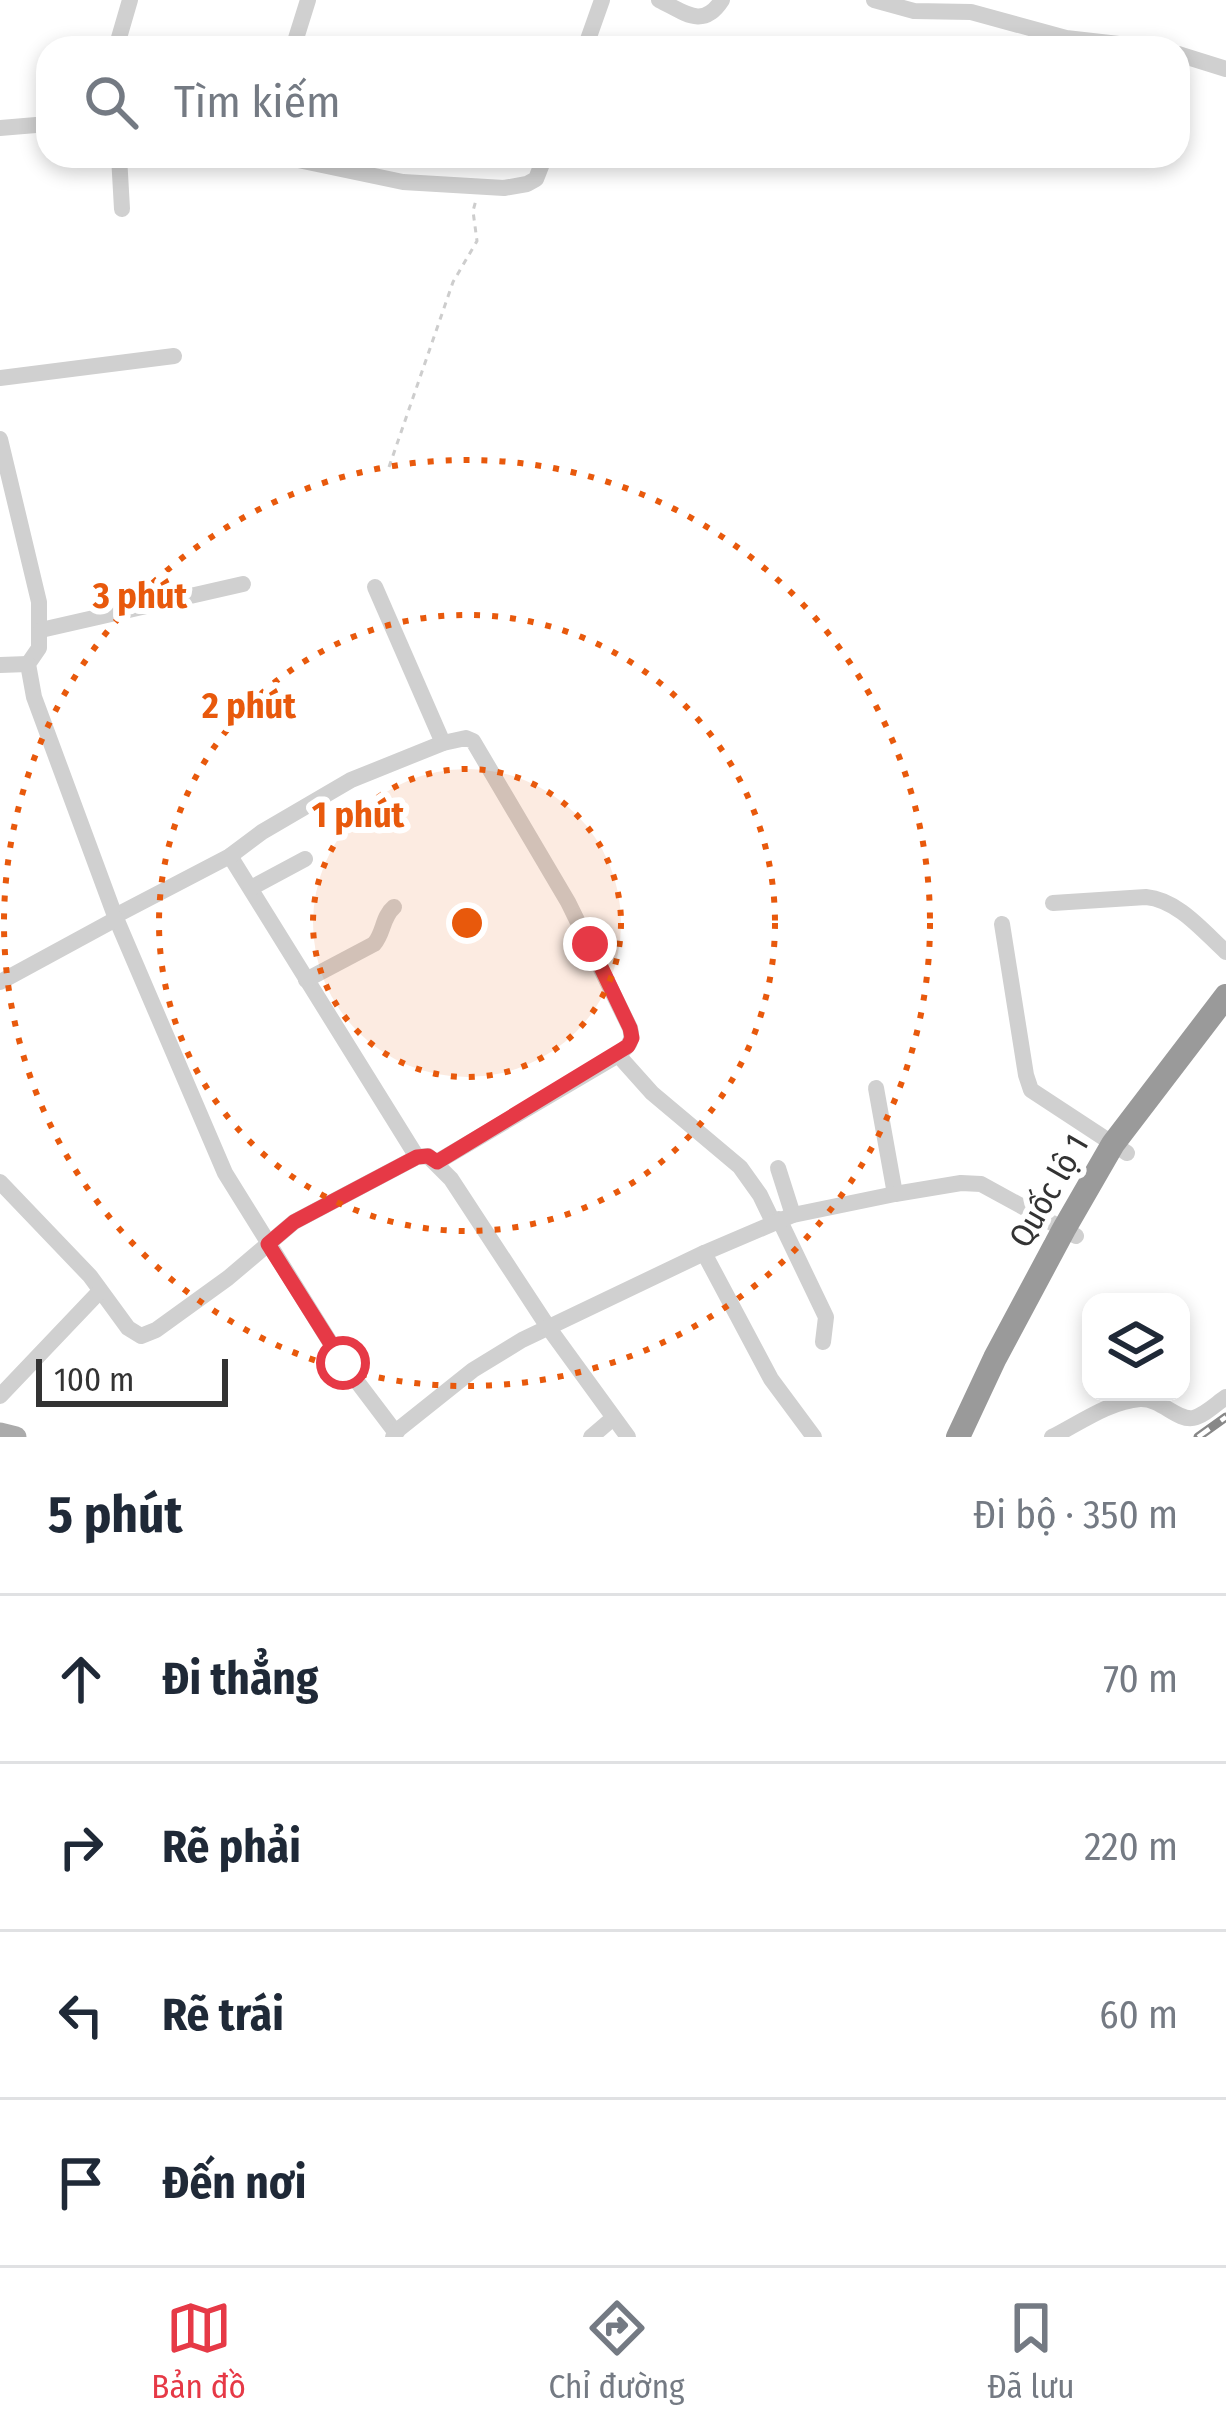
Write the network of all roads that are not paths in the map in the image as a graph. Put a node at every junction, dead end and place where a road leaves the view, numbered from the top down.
1 (130, 0) edge
2 (308, 0) edge
3 (602, 0) edge
4 (659, 0) edge
5 (722, 0) edge
6 (874, 0) edge
7 (120, 36) edge
8 (297, 36) edge
9 (589, 36) edge
10 (1059, 36) edge
11 (1190, 58) edge
12 (1226, 68) edge
13 (36, 125) edge
14 (0, 128) edge
15 (120, 168) edge
16 (336, 168) edge
17 (540, 168) edge
18 (122, 209) dead end
19 (174, 356) dead end
20 (0, 378) edge
21 (0, 439) edge
22 (243, 584) dead end
23 (375, 587) dead end
24 (41, 630) junction
25 (28, 664) junction
26 (0, 665) edge
27 (443, 743) junction
28 (230, 856) junction
29 (305, 859) dead end
30 (251, 889) junction
31 (1053, 903) dead end
32 (394, 907) dead end
33 (116, 918) junction
34 (1002, 924) dead end
35 (1226, 952) edge
36 (306, 980) junction
37 (0, 982) edge
38 (1226, 996) edge
39 (1226, 1018) edge
40 (618, 1054) junction
41 (876, 1088) dead end
42 (1120, 1149) junction
43 (417, 1157) junction
44 (437, 1162) junction
45 (778, 1168) dead end
46 (0, 1182) edge
47 (895, 1194) junction
48 (782, 1219) junction
49 (1070, 1233) junction
50 (268, 1244) junction
51 (704, 1253) junction
52 (100, 1291) junction
53 (548, 1327) junction
54 (823, 1342) dead end
55 (0, 1396) edge
56 (1226, 1397) edge
57 (612, 1418) junction
58 (0, 1432) edge
59 (395, 1435) edge
60 (16, 1437) edge
61 (591, 1437) edge
62 (628, 1437) edge
63 (814, 1437) edge
64 (958, 1437) edge
65 (975, 1437) edge
66 (1052, 1437) edge

1 - 7 street
2 - 8 street
3 - 9 street
4 - 5 street
6 - 10 street
11 - 12 street
13 - 14 street
15 - 18 street
16 - 17 street
19 - 20 street
21 - 24 street
22 - 24 street
23 - 27 street
24 - 25 street
25 - 26 street
25 - 33 street
27 - 28 street
27 - 40 street
28 - 30 street
28 - 33 street
29 - 30 street
30 - 36 street
31 - 35 street
32 - 36 street
33 - 37 street
33 - 50 street
34 - 42 street
36 - 43 street
38 - 42 highway, Quốc lộ 1
39 - 42 highway, Quốc lộ 1
40 - 44 street
40 - 48 street
41 - 47 street
42 - 49 highway, Quốc lộ 1
43 - 44 street
43 - 50 street
44 - 53 street
45 - 48 street
46 - 52 street
47 - 48 street
47 - 49 street
48 - 51 street
48 - 54 street
49 - 64 highway, Quốc lộ 1
49 - 65 highway, Quốc lộ 1
50 - 52 street
50 - 59 street
51 - 53 street
51 - 63 street
52 - 55 street
53 - 57 street
53 - 59 street
56 - 66 street
57 - 61 street
57 - 62 street
58 - 60 main road

